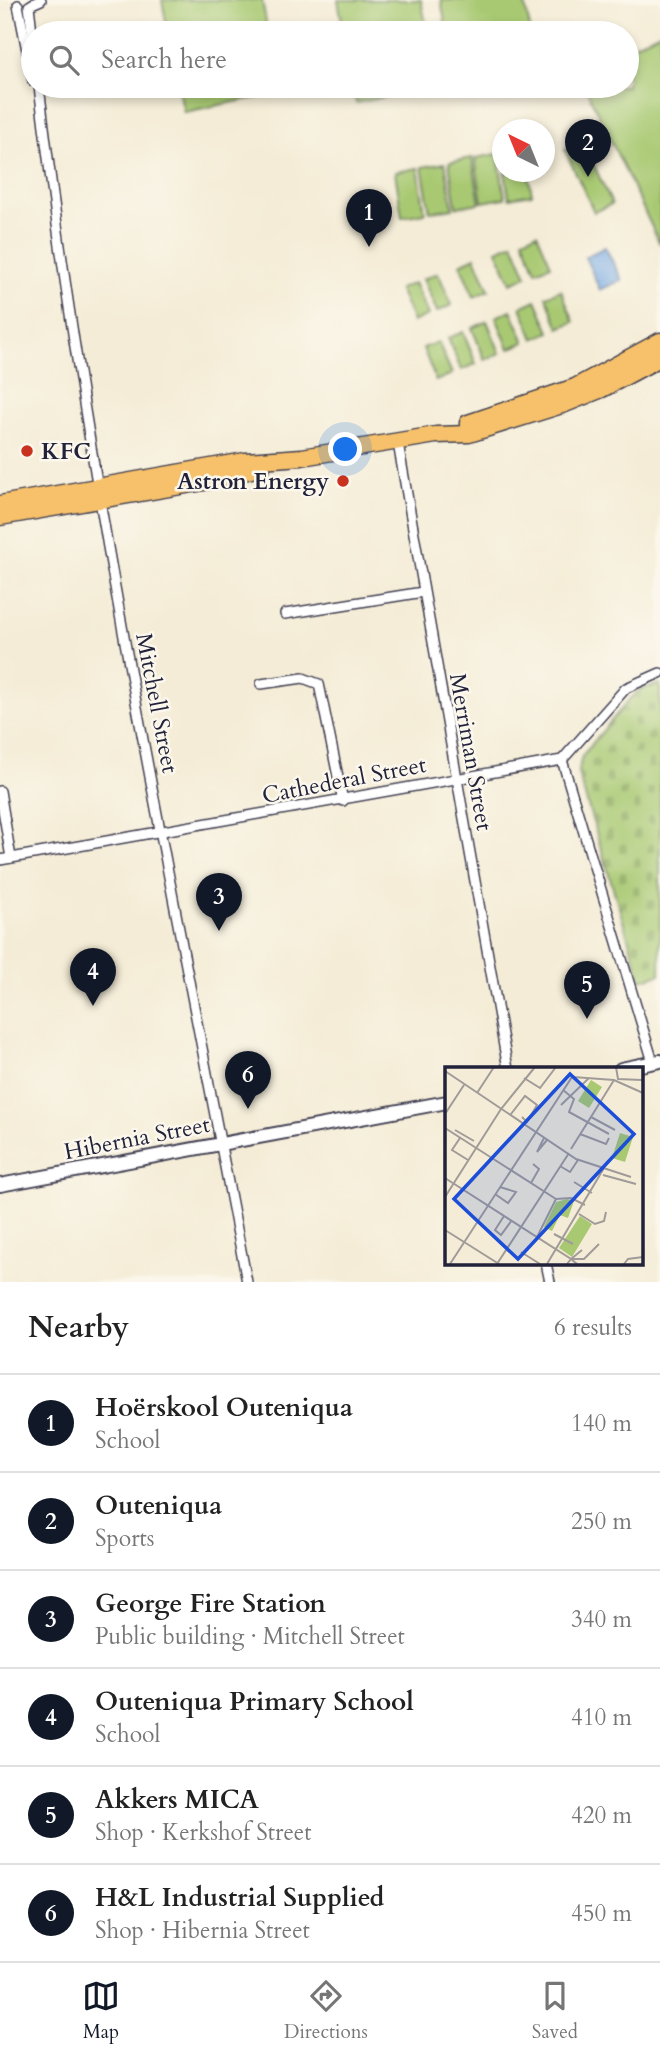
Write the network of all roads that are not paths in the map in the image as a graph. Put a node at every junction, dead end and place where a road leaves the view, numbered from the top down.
1 (41, 0) edge
2 (17, 2) edge
3 (31, 3) edge
4 (21, 21) edge
5 (32, 21) edge
6 (38, 98) edge
7 (660, 341) edge
8 (660, 358) edge
9 (436, 435) junction
10 (398, 443) junction
11 (100, 492) junction
12 (0, 504) edge
13 (0, 517) edge
14 (423, 593) junction
15 (285, 614) dead end
16 (660, 673) edge
17 (261, 684) dead end
18 (562, 760) junction
19 (455, 778) junction
20 (0, 792) edge
21 (343, 801) junction
22 (163, 833) junction
23 (11, 858) junction
24 (0, 860) edge
25 (657, 1062) edge
26 (508, 1067) edge
27 (631, 1067) edge
28 (445, 1102) edge
29 (220, 1144) junction
30 (0, 1185) edge
31 (247, 1282) edge

1 - 3 street
2 - 3 street
2 - 4 street, Mitchell Street
3 - 5 street
6 - 11 street, Mitchell Street
7 - 9 highway
8 - 9 highway
9 - 10 highway
10 - 11 highway
10 - 14 street, Merriman Street
11 - 12 highway
11 - 13 highway
11 - 22 street, Mitchell Street
14 - 15 street
14 - 19 street, Merriman Street
16 - 18 street
17 - 21 street
18 - 19 street, Cathederal Street
18 - 25 street
19 - 21 street, Cathederal Street
19 - 26 street, Merriman Street
20 - 23 street
21 - 22 street, Cathederal Street
22 - 23 street, Cathederal Street
22 - 29 street, Mitchell Street
23 - 24 street, Cathederal Street
25 - 27 street
28 - 29 street, Hibernia Street
29 - 30 street, Hibernia Street
29 - 31 street, Mitchell Street

